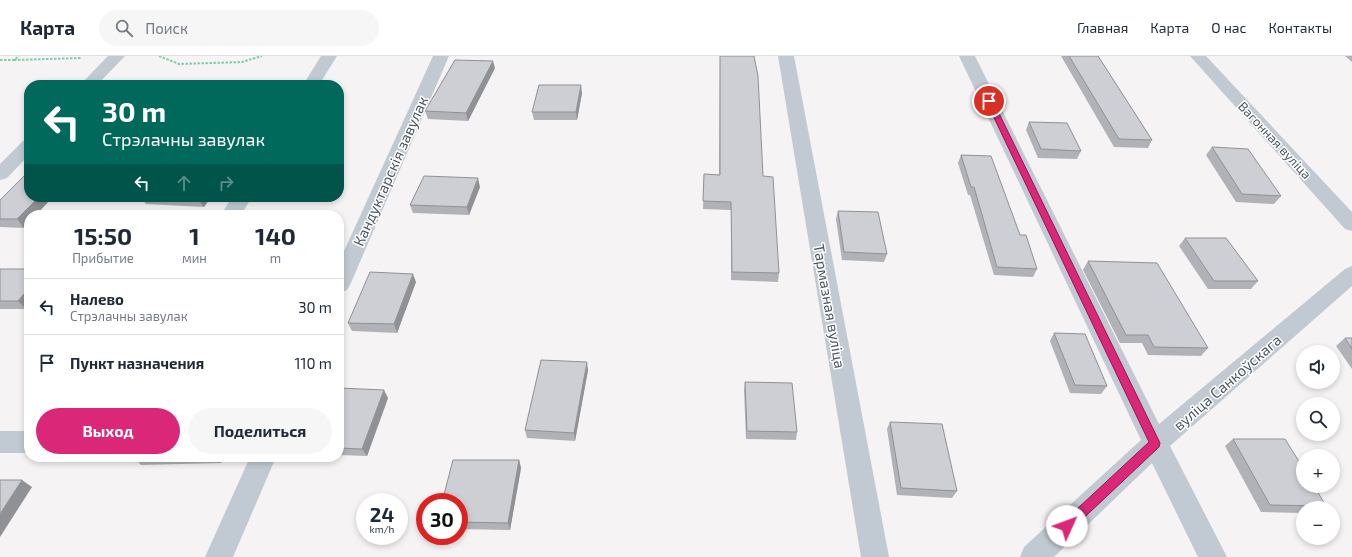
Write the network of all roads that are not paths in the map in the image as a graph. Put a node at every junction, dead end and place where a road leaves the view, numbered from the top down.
1 (116, 56) edge
2 (329, 56) edge
3 (441, 56) edge
4 (786, 56) edge
5 (967, 56) edge
6 (1198, 56) edge
7 (93, 80) edge
8 (314, 80) edge
9 (24, 150) edge
10 (0, 174) edge
11 (1352, 224) edge
12 (344, 274) edge
13 (1352, 274) edge
14 (0, 442) edge
15 (24, 442) edge
16 (1155, 443) junction
17 (261, 462) edge
18 (219, 557) edge
19 (875, 557) edge
20 (1034, 557) edge
21 (1213, 557) edge

1 - 7 street
2 - 8 street
3 - 12 street, Кандуктарскія завулак
4 - 19 street, Тармазная вуліца
5 - 16 street
6 - 11 street, Вагонная вуліца
9 - 10 street
13 - 16 street, вуліца Санкоўскага
14 - 15 street
16 - 20 street, вуліца Санкоўскага
16 - 21 street
17 - 18 street

